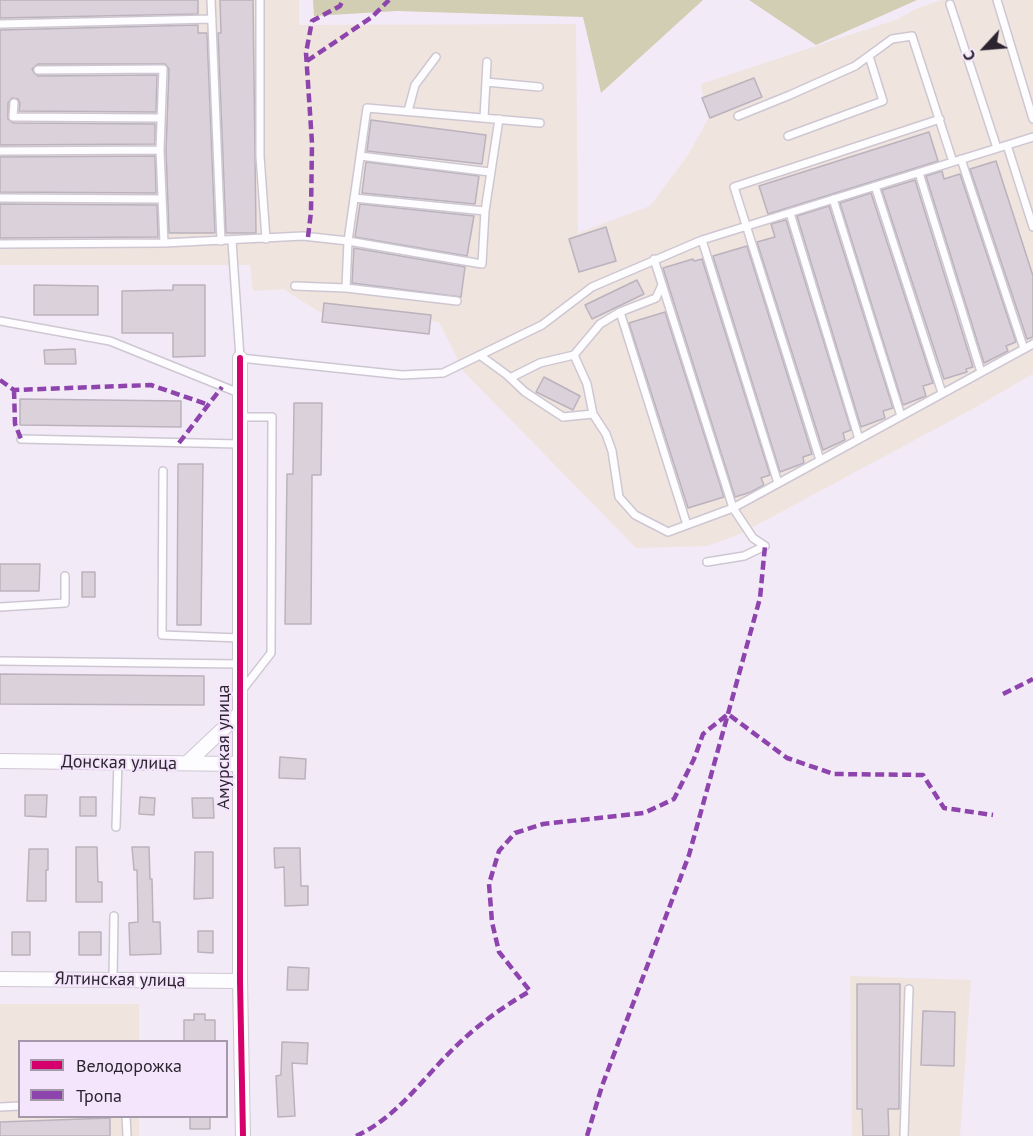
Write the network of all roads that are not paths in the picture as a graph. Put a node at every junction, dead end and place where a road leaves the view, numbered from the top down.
1 (211, 0) edge
2 (260, 0) edge
3 (997, 0) edge
4 (950, 4) dead end
5 (212, 19) junction
6 (0, 24) edge
7 (868, 56) junction
8 (436, 57) dead end
9 (487, 62) dead end
10 (38, 70) dead end
11 (486, 82) junction
12 (539, 87) dead end
13 (14, 103) dead end
14 (408, 111) junction
15 (738, 116) dead end
16 (161, 118) junction
17 (483, 118) junction
18 (499, 119) junction
19 (940, 119) junction
20 (1033, 119) edge
21 (540, 123) dead end
22 (788, 136) dead end
23 (1033, 137) edge
24 (1007, 145) junction
25 (997, 148) junction
26 (160, 150) junction
27 (0, 151) edge
28 (360, 156) junction
29 (962, 159) junction
30 (952, 162) junction
31 (490, 172) junction
32 (918, 173) junction
33 (875, 186) junction
34 (0, 198) edge
35 (354, 198) junction
36 (161, 199) junction
37 (833, 199) junction
38 (485, 211) junction
39 (790, 213) junction
40 (746, 226) junction
41 (1033, 226) edge
42 (266, 239) junction
43 (702, 240) junction
44 (221, 241) junction
45 (232, 241) junction
46 (348, 241) junction
47 (164, 243) junction
48 (0, 244) edge
49 (654, 260) junction
50 (662, 285) junction
51 (295, 286) dead end
52 (346, 288) junction
53 (457, 301) dead end
54 (620, 312) junction
55 (0, 321) edge
56 (1033, 344) edge
57 (1024, 349) junction
58 (574, 355) junction
59 (481, 356) junction
60 (240, 358) junction
61 (981, 372) junction
62 (510, 378) junction
63 (238, 393) junction
64 (942, 393) junction
65 (593, 414) junction
66 (901, 416) junction
67 (239, 417) junction
68 (21, 439) dead end
69 (859, 439) junction
70 (238, 444) junction
71 (820, 460) junction
72 (163, 471) dead end
73 (777, 483) junction
74 (733, 508) junction
75 (687, 525) junction
76 (707, 562) dead end
77 (65, 576) dead end
78 (0, 607) edge
79 (239, 638) junction
80 (0, 661) edge
81 (239, 664) junction
82 (239, 694) junction
83 (239, 714) junction
84 (0, 761) edge
85 (118, 762) junction
86 (187, 763) junction
87 (239, 764) junction
88 (116, 827) dead end
89 (114, 916) dead end
90 (0, 979) edge
91 (113, 980) junction
92 (240, 981) junction
93 (909, 989) dead end
94 (18, 1106) edge
95 (0, 1107) edge
96 (126, 1118) edge
97 (127, 1136) edge
98 (243, 1136) edge
99 (904, 1136) edge

1 - 5 lane
2 - 42 lane
3 - 20 lane
4 - 25 lane
5 - 6 lane
5 - 44 lane
7 - 15 lane
7 - 19 lane
7 - 22 lane
8 - 14 lane
9 - 11 lane
10 - 16 lane
11 - 12 lane
11 - 17 lane
13 - 16 lane
14 - 17 lane
14 - 28 lane
16 - 26 lane
17 - 18 lane
18 - 21 lane
18 - 31 lane
19 - 30 lane
19 - 40 lane
23 - 24 lane
24 - 25 lane
24 - 41 lane
25 - 29 lane
26 - 27 lane
26 - 36 lane
28 - 31 lane
28 - 35 lane
29 - 30 lane
29 - 57 lane
30 - 32 lane
31 - 38 lane
32 - 33 lane
32 - 61 lane
33 - 37 lane
33 - 64 lane
34 - 36 lane
35 - 38 lane
35 - 46 lane
36 - 47 lane
37 - 39 lane
37 - 66 lane
38 - 46 lane
39 - 40 lane
39 - 69 lane
40 - 43 lane
40 - 71 lane
42 - 45 lane
42 - 46 lane
43 - 49 lane
43 - 73 lane
44 - 45 lane
44 - 47 lane
45 - 60 lane
46 - 52 lane
47 - 48 lane
49 - 50 lane
49 - 59 lane
50 - 54 lane
50 - 74 lane
51 - 52 lane
52 - 53 lane
54 - 58 lane
54 - 75 lane
55 - 63 lane
56 - 57 lane
57 - 61 lane
58 - 62 lane
58 - 65 lane
59 - 60 lane
59 - 62 lane
60 - 63 street, Амурская улица
61 - 64 lane
62 - 65 lane
63 - 67 street, Амурская улица
64 - 66 lane
65 - 75 lane
66 - 69 lane
67 - 70 street, Амурская улица
67 - 82 lane
68 - 70 lane
69 - 71 lane
70 - 79 street, Амурская улица
71 - 73 lane
72 - 79 lane
73 - 74 lane
74 - 75 lane
74 - 76 lane
77 - 78 lane
79 - 81 street, Амурская улица
80 - 81 lane
81 - 82 street, Амурская улица
82 - 83 street, Амурская улица
83 - 86 street
83 - 87 street, Амурская улица
84 - 85 street, Донская улица
85 - 86 street, Донская улица
85 - 88 lane
86 - 87 street, Донская улица
87 - 92 street, Амурская улица
89 - 91 lane
90 - 91 street, Ялтинская улица
91 - 92 street, Ялтинская улица
92 - 98 street, Амурская улица
93 - 99 lane
94 - 95 lane
96 - 97 lane

